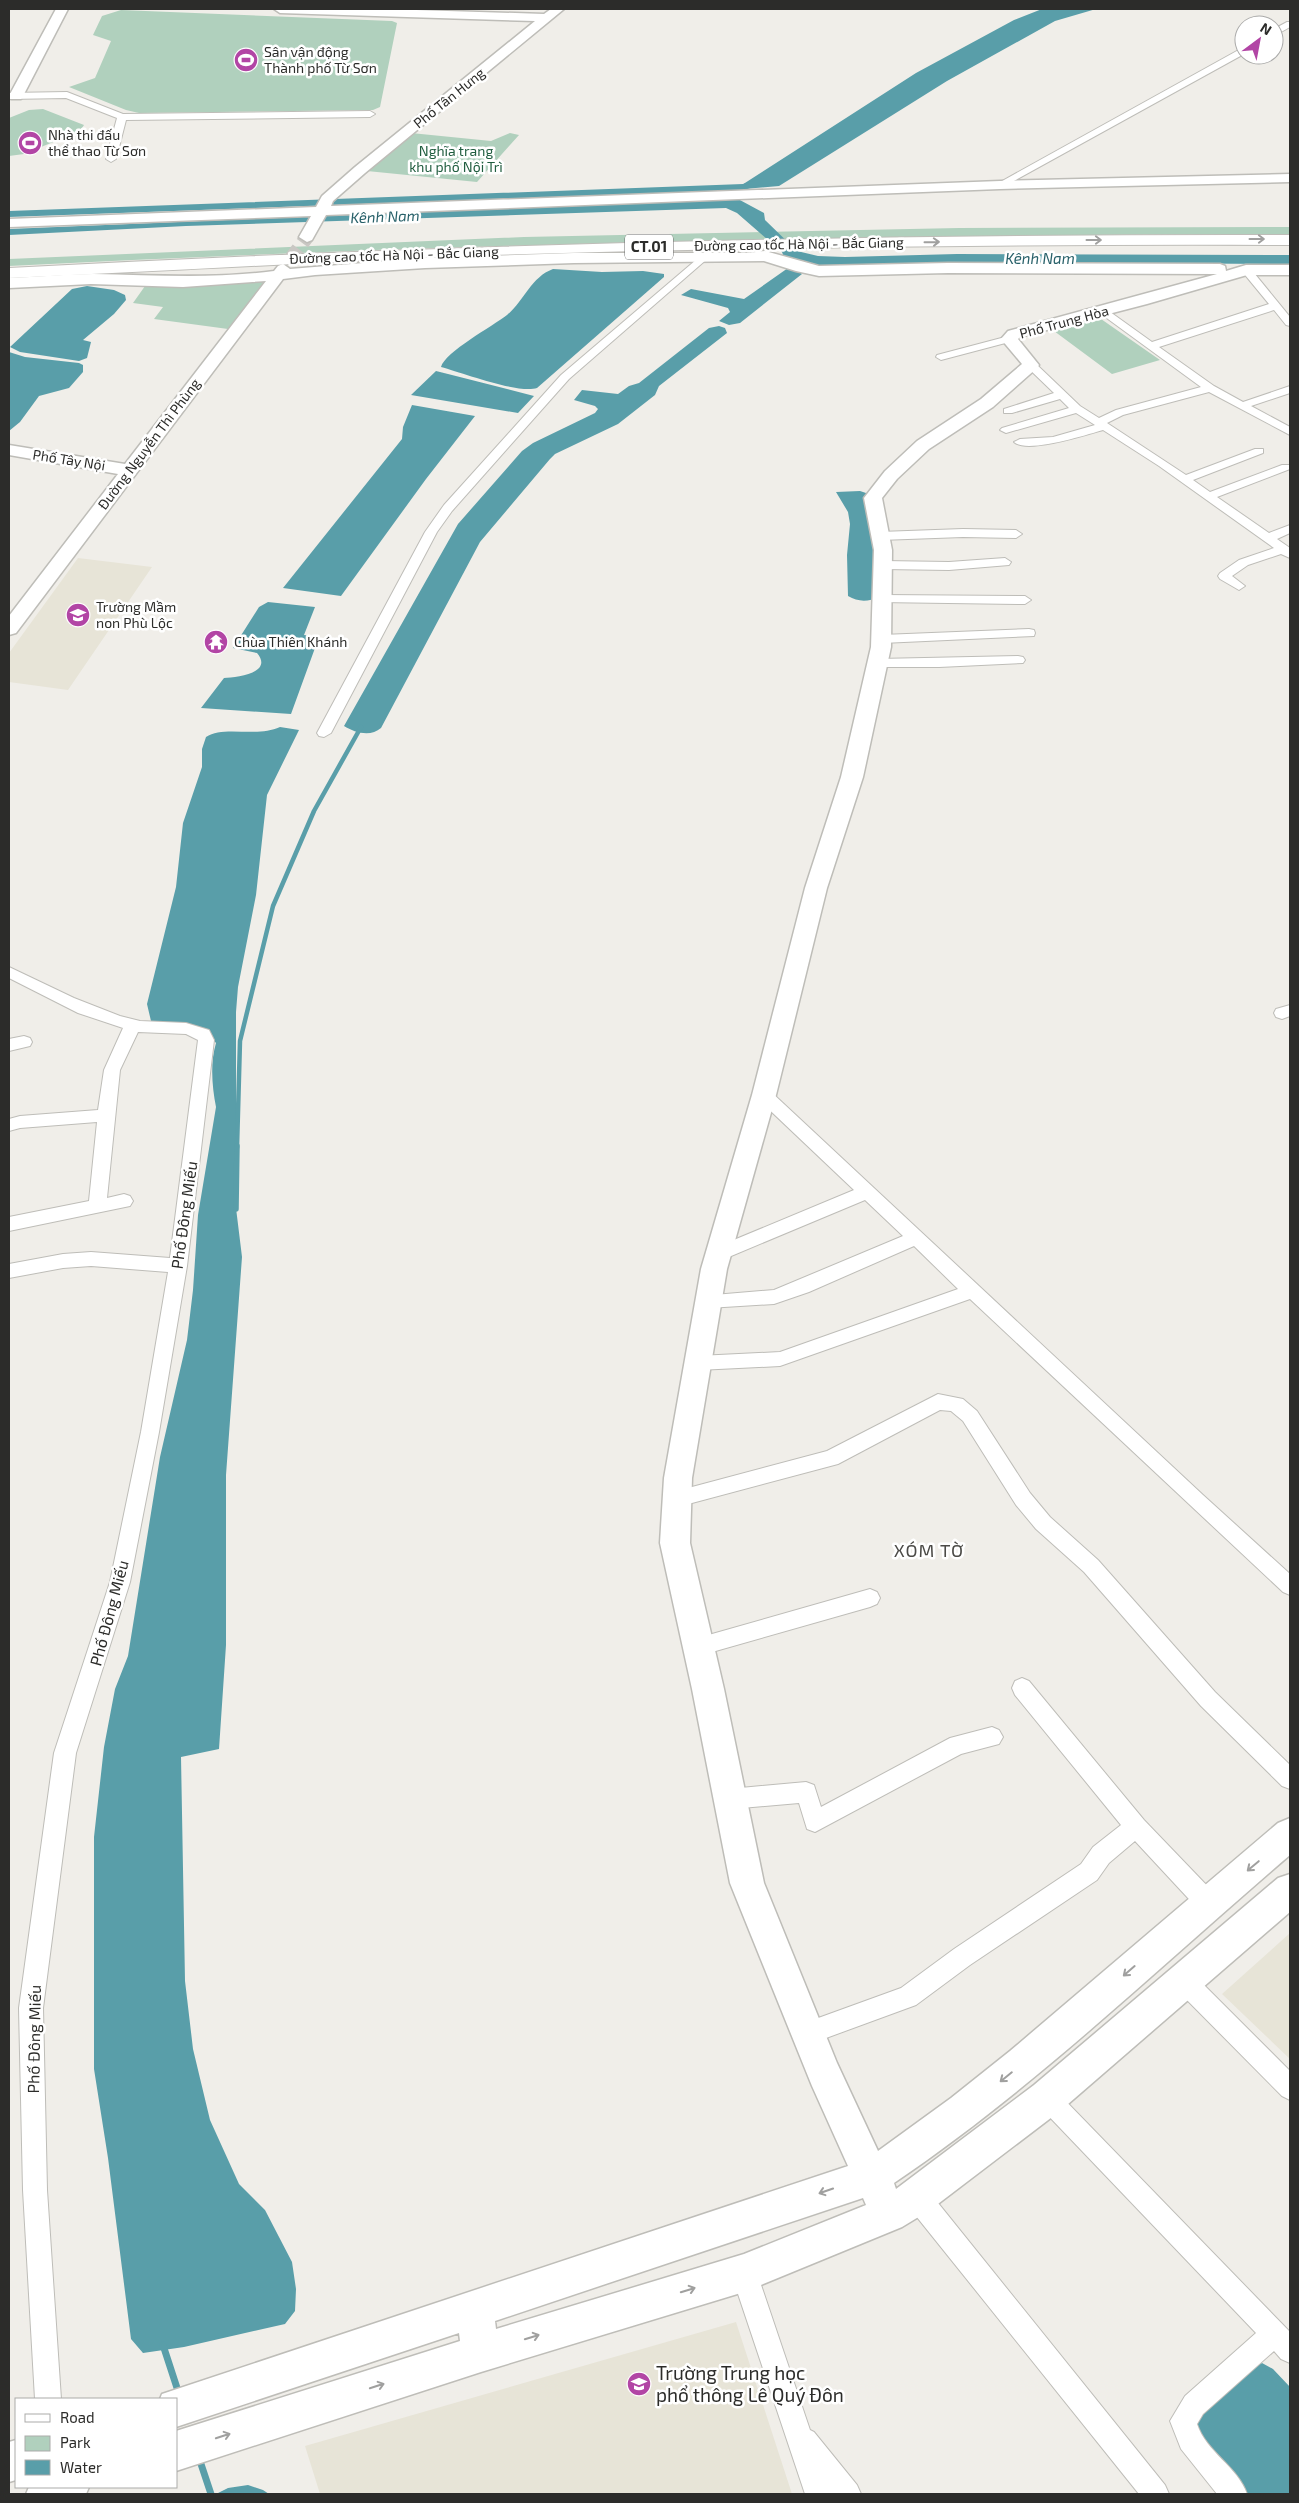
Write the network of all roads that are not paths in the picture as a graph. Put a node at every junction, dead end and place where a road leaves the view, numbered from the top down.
1 (62, 9) edge
2 (280, 9) edge
3 (558, 9) edge
4 (355, 10) edge
5 (397, 11) edge
6 (547, 18) junction
7 (1234, 56) edge
8 (12, 96) edge
9 (370, 114) dead end
10 (122, 117) junction
11 (111, 159) dead end
12 (1290, 178) edge
13 (1000, 185) junction
14 (317, 215) junction
15 (9, 222) edge
16 (327, 240) dead end
17 (1290, 240) edge
18 (288, 241) dead end
19 (703, 257) junction
20 (1289, 268) edge
21 (283, 269) junction
22 (315, 270) joint
23 (1246, 270) junction
24 (9, 273) edge
25 (9, 283) edge
26 (1275, 306) junction
27 (1102, 311) junction
28 (1290, 323) edge
29 (1009, 339) junction
30 (1150, 346) junction
31 (941, 357) dead end
32 (1031, 365) junction
33 (1210, 388) junction
34 (1290, 389) edge
35 (1061, 395) junction
36 (1241, 406) junction
37 (1078, 409) junction
38 (1008, 411) dead end
39 (1102, 424) junction
40 (1006, 430) dead end
41 (1290, 432) edge
42 (1020, 442) dead end
43 (9, 450) edge
44 (1259, 451) dead end
45 (1286, 466) dead end
46 (128, 470) junction
47 (1185, 479) junction
48 (1209, 496) junction
49 (1290, 529) edge
50 (1016, 534) dead end
51 (880, 536) junction
52 (1268, 538) junction
53 (1288, 552) edge
54 (1005, 562) dead end
55 (883, 565) junction
56 (1239, 586) dead end
57 (882, 599) junction
58 (1026, 600) dead end
59 (9, 629) edge
60 (1029, 633) dead end
61 (880, 651) junction
62 (1018, 660) dead end
63 (324, 733) dead end
64 (9, 972) edge
65 (133, 1025) junction
66 (764, 1095) junction
67 (106, 1115) junction
68 (9, 1125) edge
69 (867, 1192) junction
70 (124, 1201) dead end
71 (97, 1206) junction
72 (9, 1224) edge
73 (915, 1238) junction
74 (718, 1254) junction
75 (178, 1266) junction
76 (9, 1272) edge
77 (972, 1291) junction
78 (708, 1301) junction
79 (698, 1363) junction
80 (677, 1499) junction
81 (1290, 1586) edge
82 (870, 1598) dead end
83 (698, 1647) junction
84 (1022, 1688) dead end
85 (992, 1737) dead end
86 (1290, 1779) edge
87 (730, 1799) junction
88 (1136, 1827) junction
89 (1290, 1834) edge
90 (1290, 1890) edge
91 (1208, 1903) junction
92 (1184, 1981) junction
93 (807, 2033) junction
94 (1290, 2088) edge
95 (1046, 2098) junction
96 (871, 2176) junction
97 (903, 2205) junction
98 (744, 2272) junction
99 (474, 2309) junction
100 (1282, 2342) edge
101 (481, 2353) junction
102 (48, 2398) edge
103 (178, 2407) edge
104 (798, 2433) junction
105 (178, 2450) edge
106 (66, 2488) edge
107 (46, 2494) edge
108 (818, 2494) edge
109 (848, 2494) edge
110 (1156, 2494) edge
111 (1234, 2494) edge

1 - 8 street
2 - 4 street
3 - 6 street, Phố Tân Hưng
4 - 5 street
5 - 6 street
6 - 14 street, Phố Tân Hưng
7 - 13 street
8 - 10 street
9 - 10 street
10 - 11 street
12 - 13 street
13 - 14 street
14 - 15 street
16 - 18 highway, Đường cao tốc Hà Nội - Bắc Giang
24 -> 17 highway, Đường cao tốc Hà Nội - Bắc Giang / CT.01
19 - 22 street
19 - 23 street
19 - 63 street
20 - 23 street, Phố Trung Hòa
21 - 22 highway
21 - 24 highway
21 - 25 street
21 - 46 street, Đường Nguyễn Thì Phùng
23 - 26 street
23 - 27 street, Phố Trung Hòa
26 - 28 street
26 - 30 street
27 - 29 street, Phố Trung Hòa
27 - 30 street
29 - 31 street
29 - 32 street, Phố Trung Hòa
30 - 33 street
32 - 35 street, Phố Trung Hòa
32 - 51 street
33 - 36 street
33 - 39 street
34 - 36 street
35 - 37 street, Phố Trung Hòa
35 - 38 street
36 - 41 street
37 - 39 street, Phố Trung Hòa
37 - 40 street
39 - 42 street
39 - 47 street, Phố Trung Hòa
43 - 46 street, Phố Tây Nội
44 - 47 street
45 - 48 street
46 - 59 street, Đường Nguyễn Thì Phùng
47 - 48 street, Phố Trung Hòa
48 - 52 street, Phố Trung Hòa
49 - 52 street
50 - 51 street
51 - 55 street
52 - 53 street, Phố Trung Hòa
53 - 56 street
54 - 55 street
55 - 57 street
57 - 58 street
57 - 61 street
60 - 61 street
61 - 62 street
61 - 66 street
64 - 65 street, Phố Đông Miếu
65 - 67 street
65 - 75 street, Phố Đông Miếu
66 - 69 street
66 - 74 street
67 - 68 street
67 - 71 street
69 - 73 street
69 - 74 street
70 - 71 street
71 - 72 street
73 - 77 street
73 - 78 street
74 - 78 street
75 - 76 street
75 - 102 street, Phố Đông Miếu
77 - 79 street
77 - 81 street
78 - 79 street
79 - 80 street
80 - 83 street
80 - 86 street
82 - 83 street
83 - 87 street
84 - 88 street
85 - 87 street
87 - 93 street
88 - 91 street
88 - 93 street
89 -> 91 street
90 - 92 street
91 -> 96 street
92 - 94 street
92 - 95 street
93 - 96 street
95 - 97 street
95 - 100 street
96 - 97 street
96 -> 99 street
97 - 98 street
97 - 110 street
101 -> 98 street
98 - 104 street
99 - 101 street
99 - 103 street
100 - 111 street
105 -> 101 street
104 - 108 street
104 - 109 street
106 - 107 street

